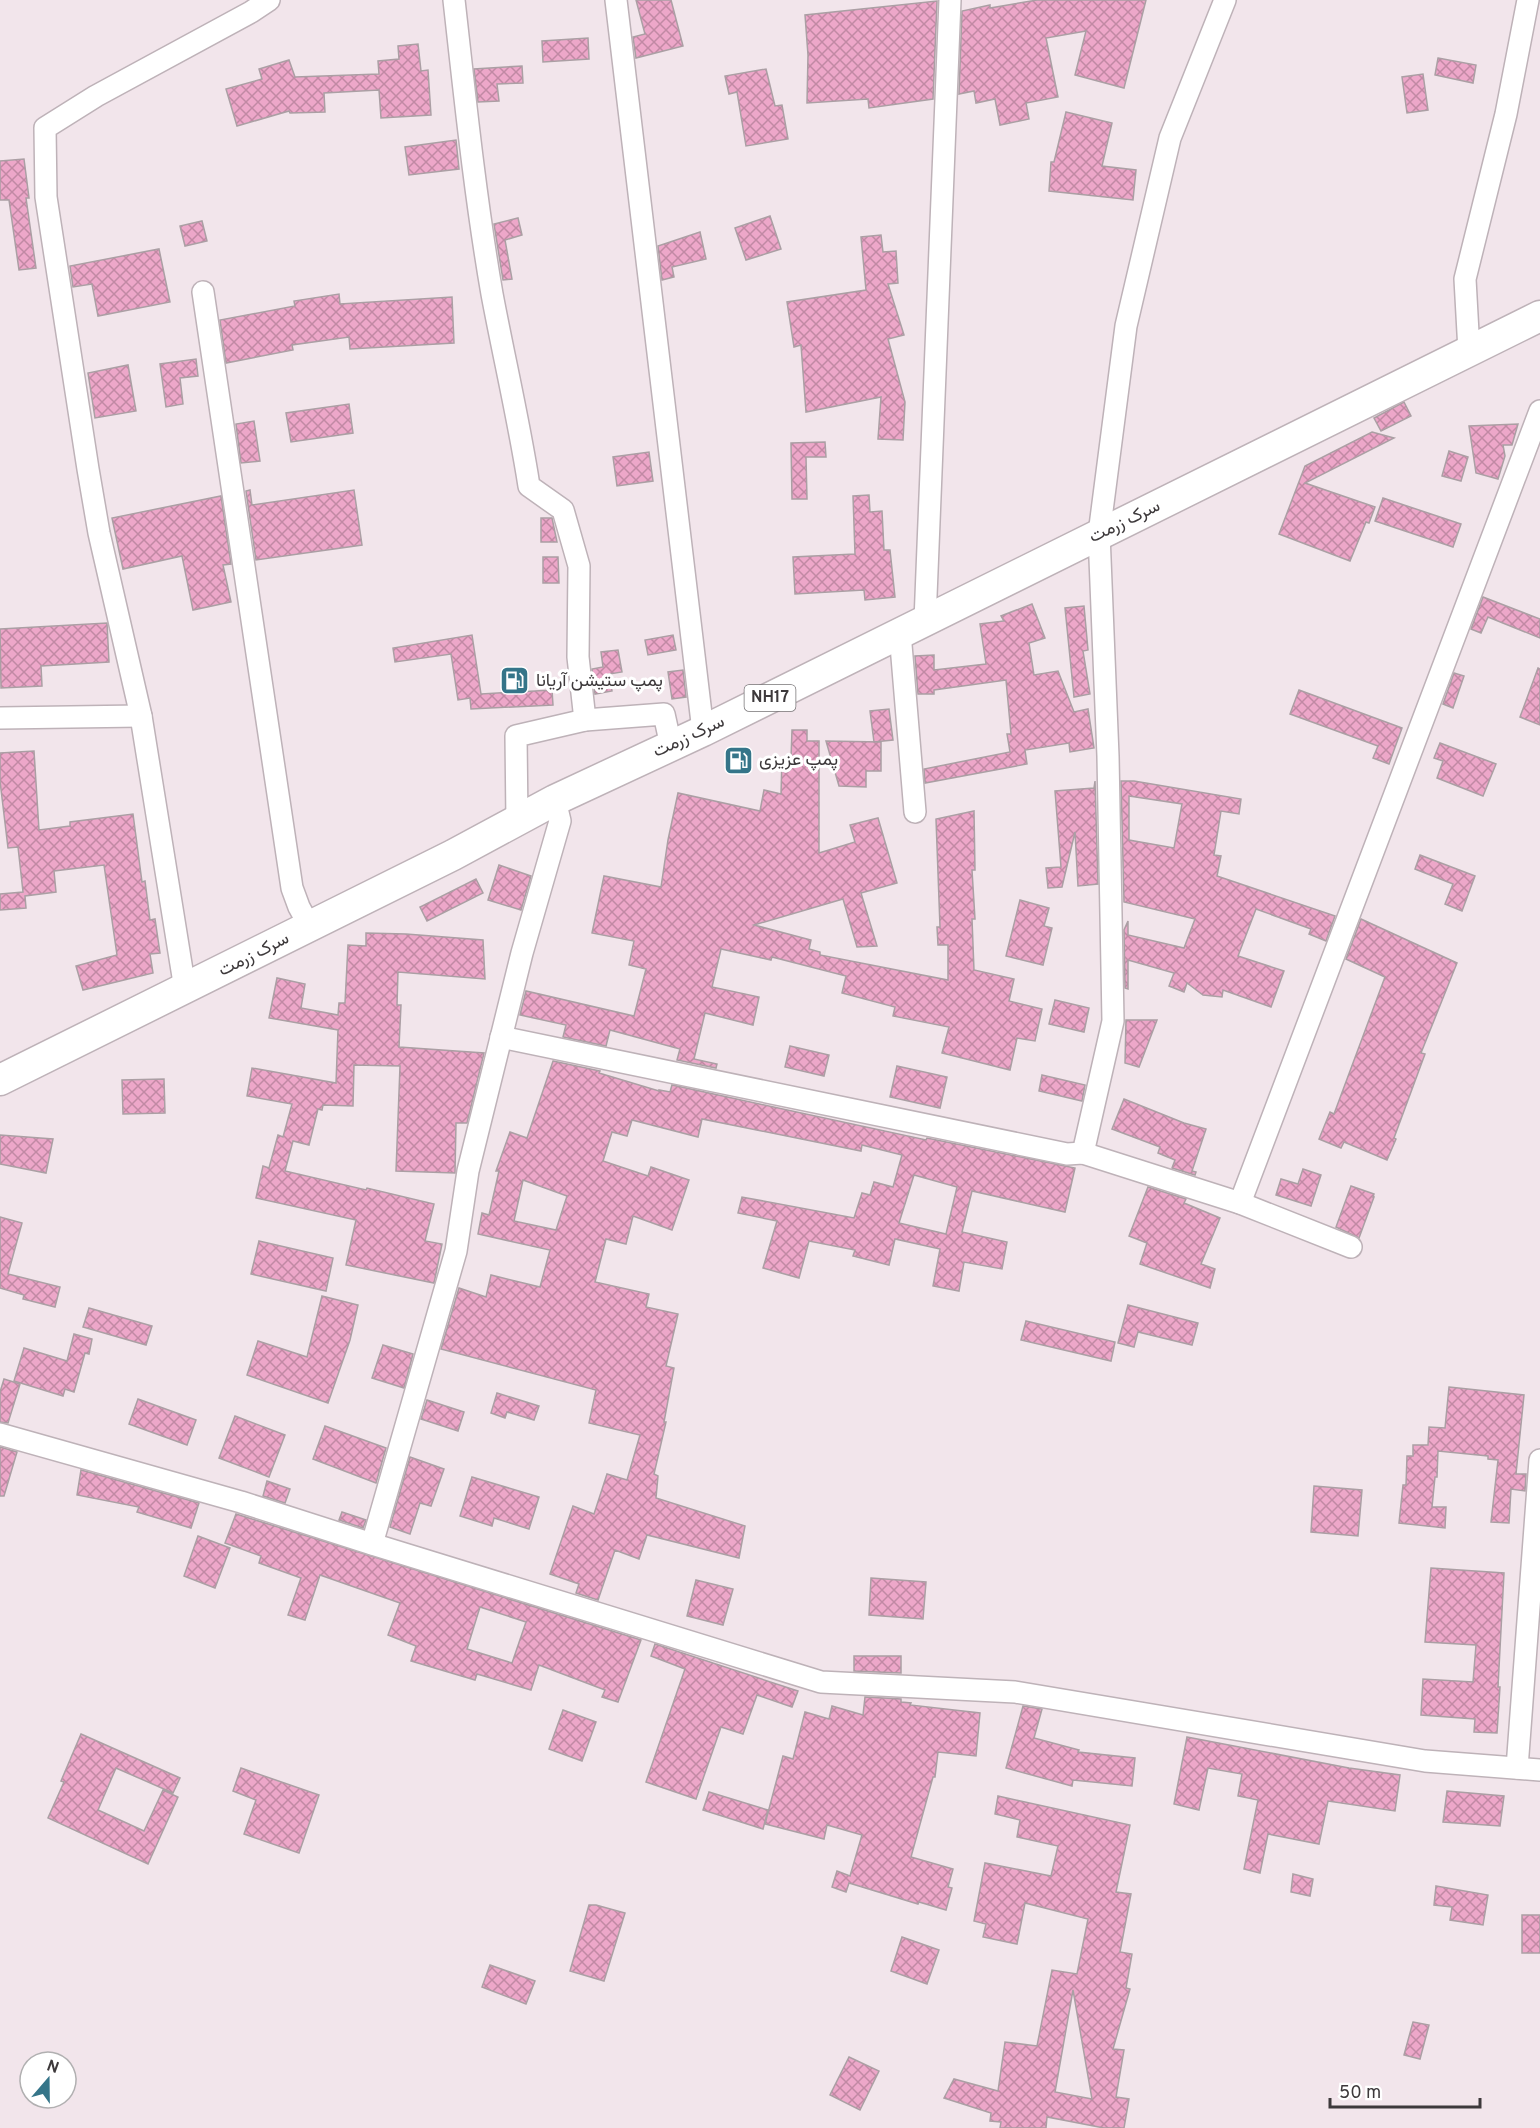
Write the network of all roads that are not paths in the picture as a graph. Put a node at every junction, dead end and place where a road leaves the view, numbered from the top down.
1 (269, 0) edge
2 (454, 0) edge
3 (616, 0) edge
4 (950, 0) edge
5 (1226, 0) edge
6 (1528, 0) edge
7 (203, 292) dead end
8 (1540, 316) edge
9 (1469, 351) junction
10 (1540, 411) edge
11 (1100, 534) junction
12 (912, 627) junction
13 (141, 716) junction
14 (0, 718) edge
15 (585, 720) junction
16 (703, 731) junction
17 (671, 746) junction
18 (555, 800) junction
19 (915, 812) dead end
20 (517, 820) junction
21 (310, 927) junction
22 (185, 989) junction
23 (501, 1036) junction
24 (0, 1080) edge
25 (1083, 1153) junction
26 (1240, 1203) junction
27 (1351, 1247) dead end
28 (0, 1434) edge
29 (1540, 1460) edge
30 (372, 1544) junction
31 (1518, 1768) junction
32 (1540, 1770) edge

1 - 13 street
2 - 15 street
3 - 16 street
4 - 12 street
5 - 11 street
6 - 9 street
7 - 21 street
8 - 9 highway, سرک زرمت / NH17
9 - 11 highway, سرک زرمت / NH17
10 - 26 street
11 - 12 highway, سرک زرمت / NH17
11 - 25 street
12 - 16 highway, سرک زرمت / NH17
12 - 19 street
13 - 14 street
13 - 22 street
15 - 17 street
15 - 20 street
16 - 17 highway, سرک زرمت / NH17
17 - 18 highway, سرک زرمت / NH17
18 - 20 highway, سرک زرمت / NH17
18 - 23 street
20 - 21 highway, سرک زرمت / NH17
21 - 22 highway, سرک زرمت / NH17
22 - 24 highway, سرک زرمت / NH17
23 - 25 street
23 - 30 street
25 - 26 street
26 - 27 street
28 - 30 street
29 - 31 street
30 - 31 street
31 - 32 street

